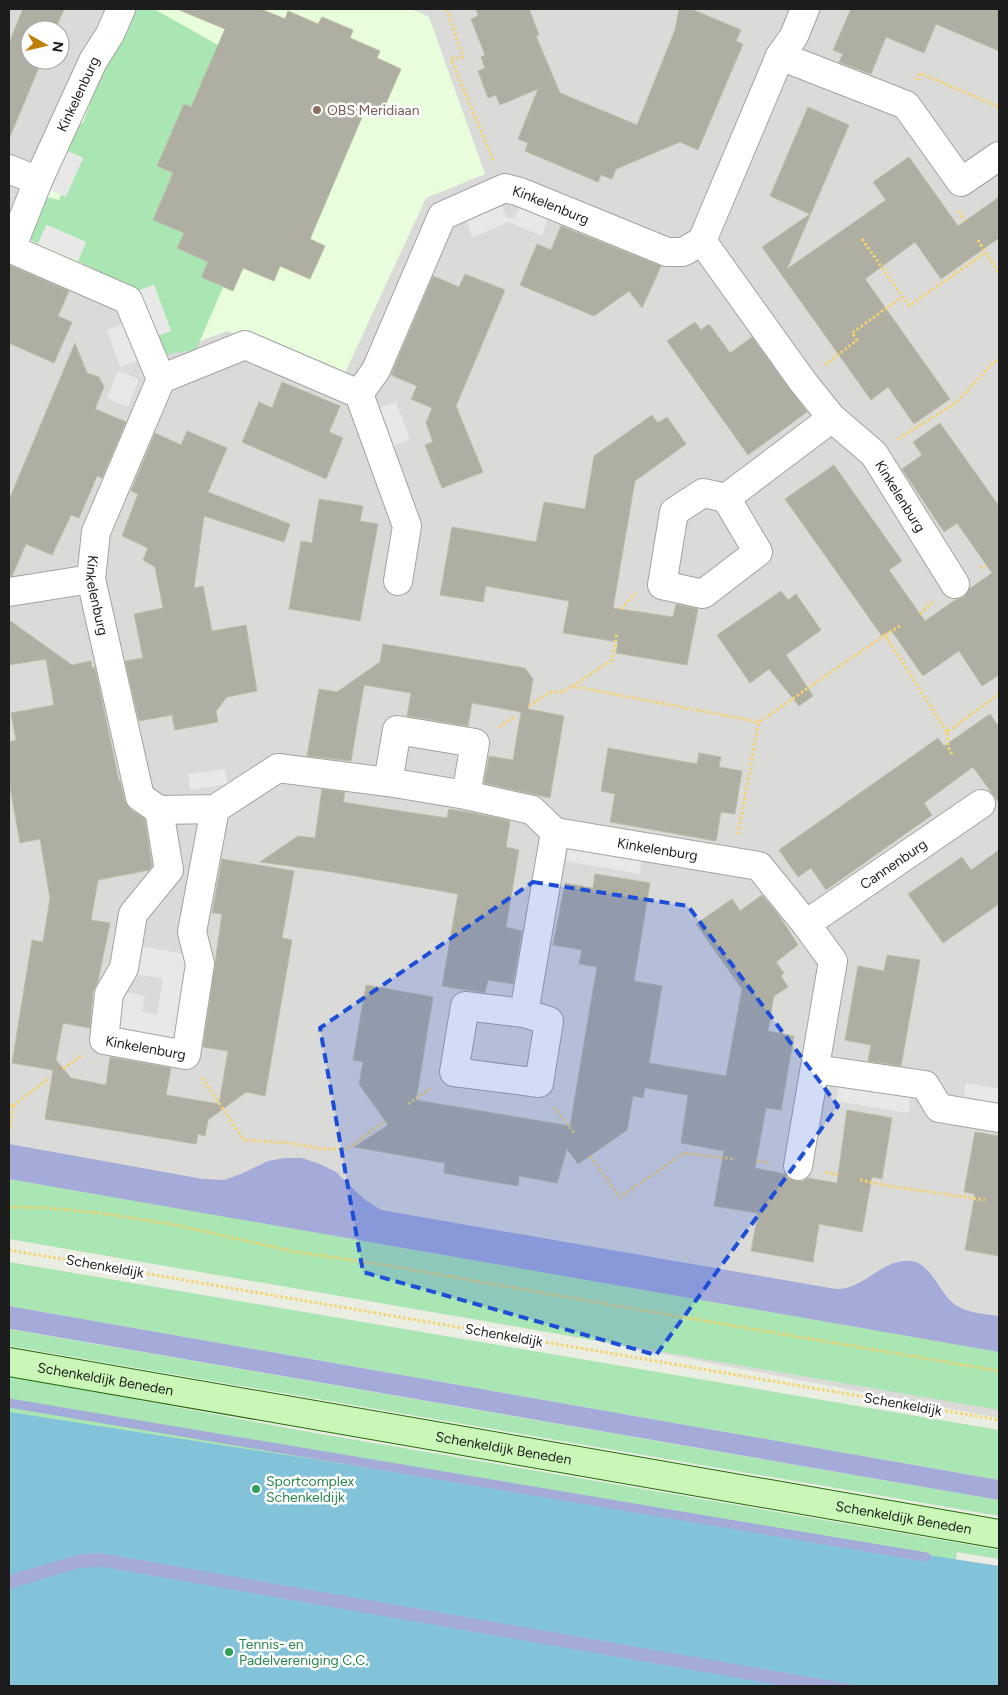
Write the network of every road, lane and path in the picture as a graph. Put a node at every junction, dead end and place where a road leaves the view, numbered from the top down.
1 (121, 9) edge
2 (447, 9) edge
3 (803, 10) edge
4 (780, 56) junction
5 (906, 106) junction
6 (999, 107) edge
7 (999, 156) edge
8 (9, 169) edge
9 (38, 181) junction
10 (505, 188) junction
11 (862, 239) dead end
12 (978, 240) dead end
13 (702, 241) junction
14 (10, 248) edge
15 (985, 253) junction
16 (999, 273) edge
17 (902, 297) junction
18 (999, 359) edge
19 (161, 379) junction
20 (803, 382) junction
21 (359, 394) junction
22 (832, 418) junction
23 (874, 454) junction
24 (726, 498) dead end
25 (92, 579) junction
26 (398, 581) dead end
27 (955, 584) dead end
28 (9, 592) edge
29 (900, 626) dead end
30 (617, 632) dead end
31 (885, 635) junction
32 (572, 686) junction
33 (999, 694) edge
34 (528, 706) dead end
35 (760, 722) junction
36 (947, 732) junction
37 (952, 754) dead end
38 (388, 782) junction
39 (466, 795) junction
40 (981, 804) dead end
41 (215, 809) junction
42 (160, 810) junction
43 (556, 832) junction
44 (746, 864) junction
45 (806, 924) junction
46 (524, 1013) dead end
47 (186, 1054) junction
48 (815, 1069) junction
49 (48, 1079) dead end
50 (11, 1105) edge
51 (999, 1118) edge
52 (385, 1121) dead end
53 (9, 1133) edge
54 (590, 1156) dead end
55 (733, 1159) dead end
56 (798, 1166) dead end
57 (860, 1180) dead end
58 (985, 1200) dead end
59 (9, 1207) edge
60 (9, 1250) edge
61 (9, 1362) edge
62 (999, 1371) edge
63 (999, 1420) edge
64 (999, 1534) edge

1 - 9 street, Kinkelenburg
2 - 10 path
3 - 4 street
4 - 5 street
4 - 13 street
5 - 6 path
5 - 7 street
8 - 9 street
9 - 14 street, Kinkelenburg
10 - 13 street, Kinkelenburg
10 - 21 street, Kinkelenburg
11 - 17 path
12 - 15 path
13 - 20 street, Kinkelenburg
14 - 19 street, Kinkelenburg
15 - 16 path
15 - 17 path
17 - 20 path
18 - 23 path
19 - 21 street
19 - 25 street, Kinkelenburg
20 - 22 street, Kinkelenburg
21 - 26 street
22 - 23 street, Kinkelenburg
22 - 24 street
23 - 27 street, Kinkelenburg
25 - 28 street
25 - 42 street, Kinkelenburg
29 - 31 path
30 - 32 path
31 - 35 path
31 - 36 path
32 - 34 path
32 - 35 path
33 - 36 path
35 - 44 path
36 - 37 path
38 - 39 street
38 - 39 street
38 - 41 street
39 - 43 street
40 - 45 street, Cannenburg
41 - 42 street
41 - 47 street, Kinkelenburg
42 - 47 street, Kinkelenburg
43 - 44 street, Kinkelenburg
43 - 46 street
44 - 45 street
45 - 48 street
47 - 52 path
48 - 51 street
48 - 56 street
49 - 50 path
50 - 53 path
54 - 55 path
57 - 58 path
59 - 62 path
60 - 63 path, Schenkeldijk
61 - 64 street, Schenkeldijk Beneden

